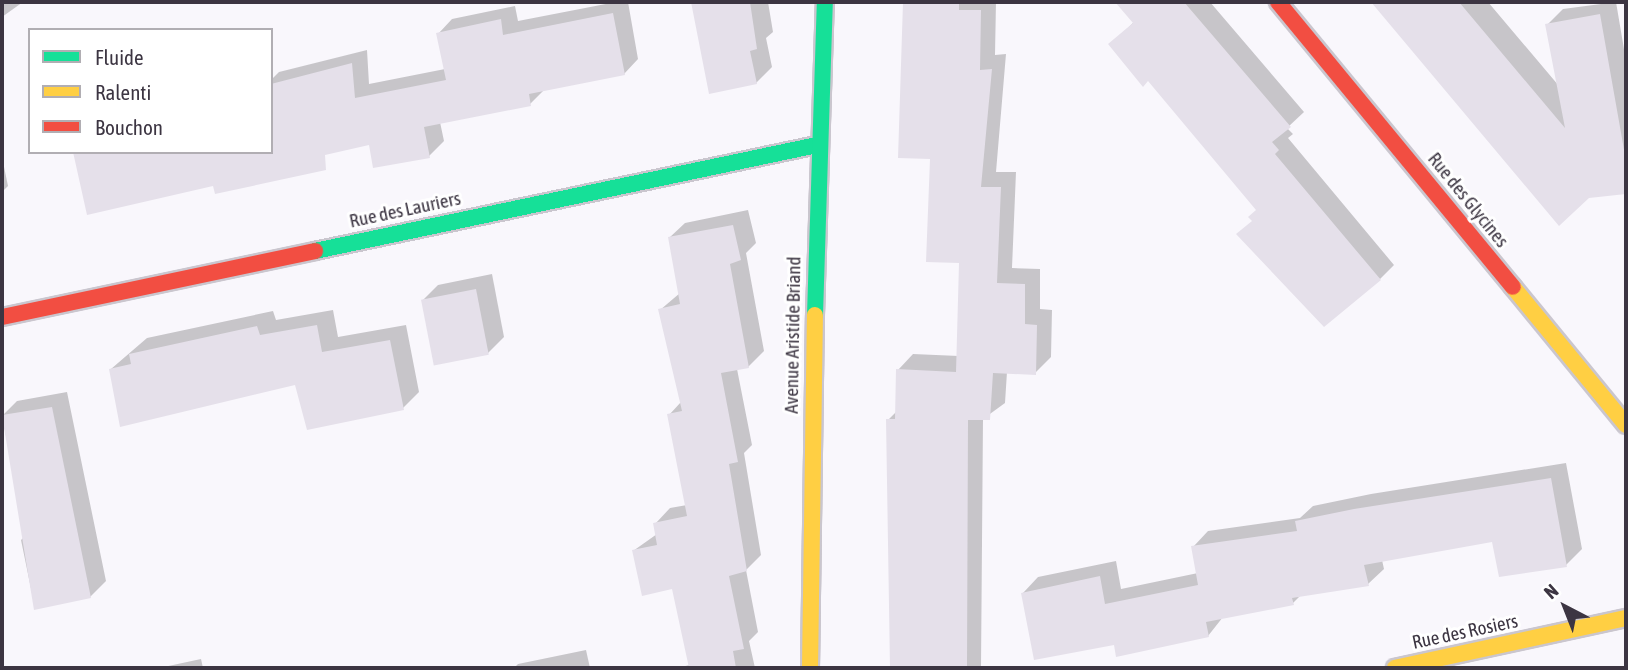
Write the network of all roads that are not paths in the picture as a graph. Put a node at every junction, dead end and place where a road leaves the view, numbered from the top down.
1 (825, 2) edge
2 (1278, 2) edge
3 (817, 145) junction
4 (2, 317) edge
5 (1626, 425) edge
6 (1626, 618) edge
7 (810, 668) edge
8 (1395, 668) edge

1 - 3 street, Avenue Aristide Briand
2 - 5 street, Rue des Glycines
3 - 4 street, Rue des Lauriers
3 - 7 street, Avenue Aristide Briand
6 - 8 street, Rue des Rosiers

